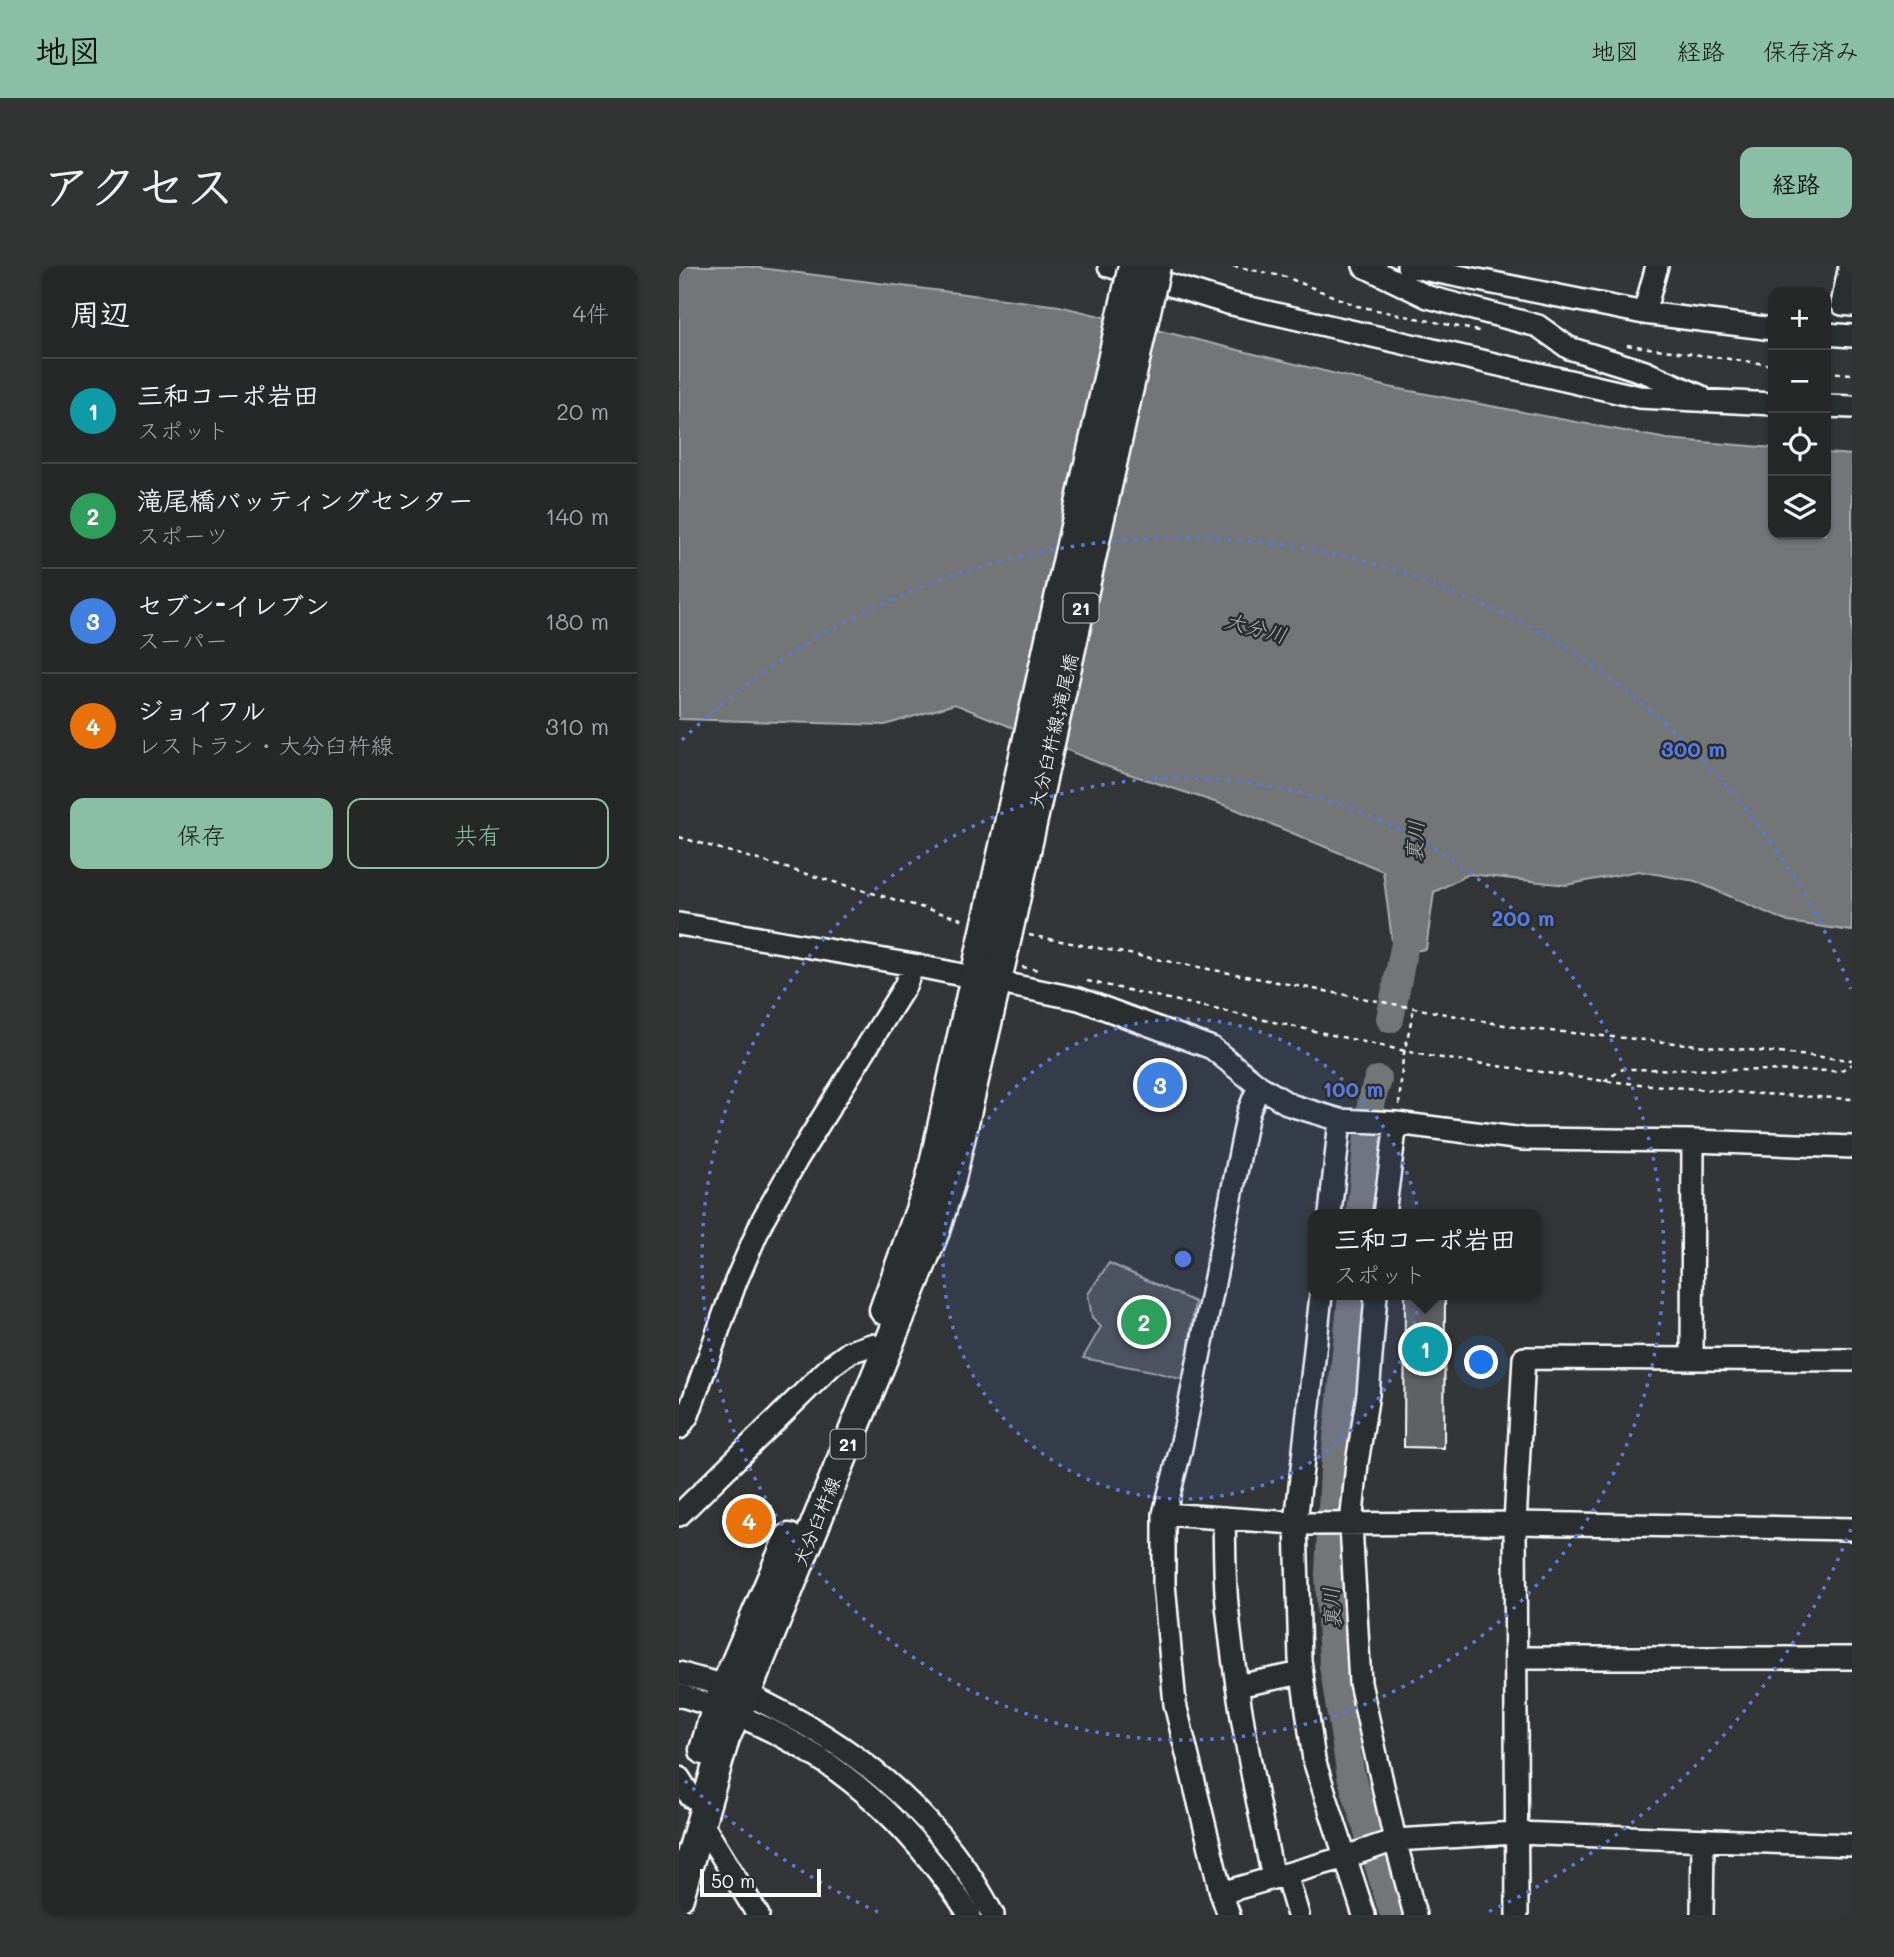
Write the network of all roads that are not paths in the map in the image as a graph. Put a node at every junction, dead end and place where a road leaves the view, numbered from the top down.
1 (1109, 266) edge
2 (1133, 266) edge
3 (1157, 266) edge
4 (1364, 266) edge
5 (1408, 266) edge
6 (1657, 266) edge
7 (1850, 266) edge
8 (1852, 305) edge
9 (1644, 313) junction
10 (1768, 328) edge
11 (1831, 334) edge
12 (1852, 336) edge
13 (1715, 402) junction
14 (1768, 404) edge
15 (1831, 406) edge
16 (1852, 407) edge
17 (679, 924) edge
18 (992, 964) junction
19 (913, 965) junction
20 (1259, 1086) junction
21 (1340, 1120) junction
22 (1392, 1123) junction
23 (1693, 1141) junction
24 (1852, 1147) edge
25 (1331, 1209) edge
26 (1384, 1209) edge
27 (1321, 1300) edge
28 (1376, 1300) edge
29 (871, 1345) junction
30 (1692, 1359) junction
31 (1852, 1360) edge
32 (679, 1428) edge
33 (1164, 1514) junction
34 (679, 1515) edge
35 (1224, 1518) junction
36 (1515, 1523) junction
37 (1302, 1524) junction
38 (1347, 1524) junction
39 (1852, 1529) edge
40 (1517, 1658) junction
41 (1852, 1658) edge
42 (679, 1673) edge
43 (1302, 1673) junction
44 (1237, 1686) junction
45 (679, 1695) edge
46 (731, 1700) junction
47 (687, 1808) edge
48 (1516, 1833) junction
49 (1703, 1840) junction
50 (1392, 1841) junction
51 (1852, 1845) edge
52 (1352, 1855) junction
53 (1280, 1876) junction
54 (1221, 1893) junction
55 (679, 1897) edge
56 (758, 1915) edge
57 (969, 1915) edge
58 (993, 1915) edge
59 (1229, 1915) edge
60 (1298, 1915) edge
61 (1364, 1915) edge
62 (1415, 1915) edge
63 (1517, 1915) edge
64 (1702, 1915) edge

1 - 13 street
2 - 18 main road, 大分臼杵線;滝尾橋 / 21, bridge
3 - 18 main road, 大分臼杵線;滝尾橋 / 21, bridge
4 - 13 street
5 - 9 street
6 - 9 street
7 - 8 street
9 - 10 street
11 - 12 street
13 - 14 street
15 - 16 street
17 - 19 street
18 - 19 street
18 - 20 street
18 - 29 main road, 大分臼杵線 / 21
18 - 46 main road, 大分臼杵線 / 21
19 - 32 street
20 - 21 street
20 - 33 street
21 - 22 street
21 - 25 street
22 - 23 street
22 - 26 street
23 - 24 street
23 - 30 street
27 - 37 street
28 - 38 street
29 - 34 street
29 - 46 main road, 大分臼杵線 / 21
30 - 31 street
30 - 36 street
33 - 35 street
33 - 54 street
35 - 37 street
35 - 44 street
36 - 38 street
36 - 39 street
36 - 40 street
37 - 38 street
37 - 43 street
38 - 50 street
40 - 41 street
40 - 48 street
42 - 46 street
43 - 44 street
43 - 52 street
44 - 53 street
45 - 46 street
46 - 47 main road, 大分臼杵線 / 21
46 - 57 street
46 - 58 street
47 - 55 main road, 大分臼杵線 / 21
47 - 56 street
48 - 49 street
48 - 50 street
48 - 63 street
49 - 51 street
49 - 64 street
50 - 52 street
50 - 62 street
52 - 53 street
52 - 61 street
53 - 54 street
53 - 60 street
54 - 59 street

